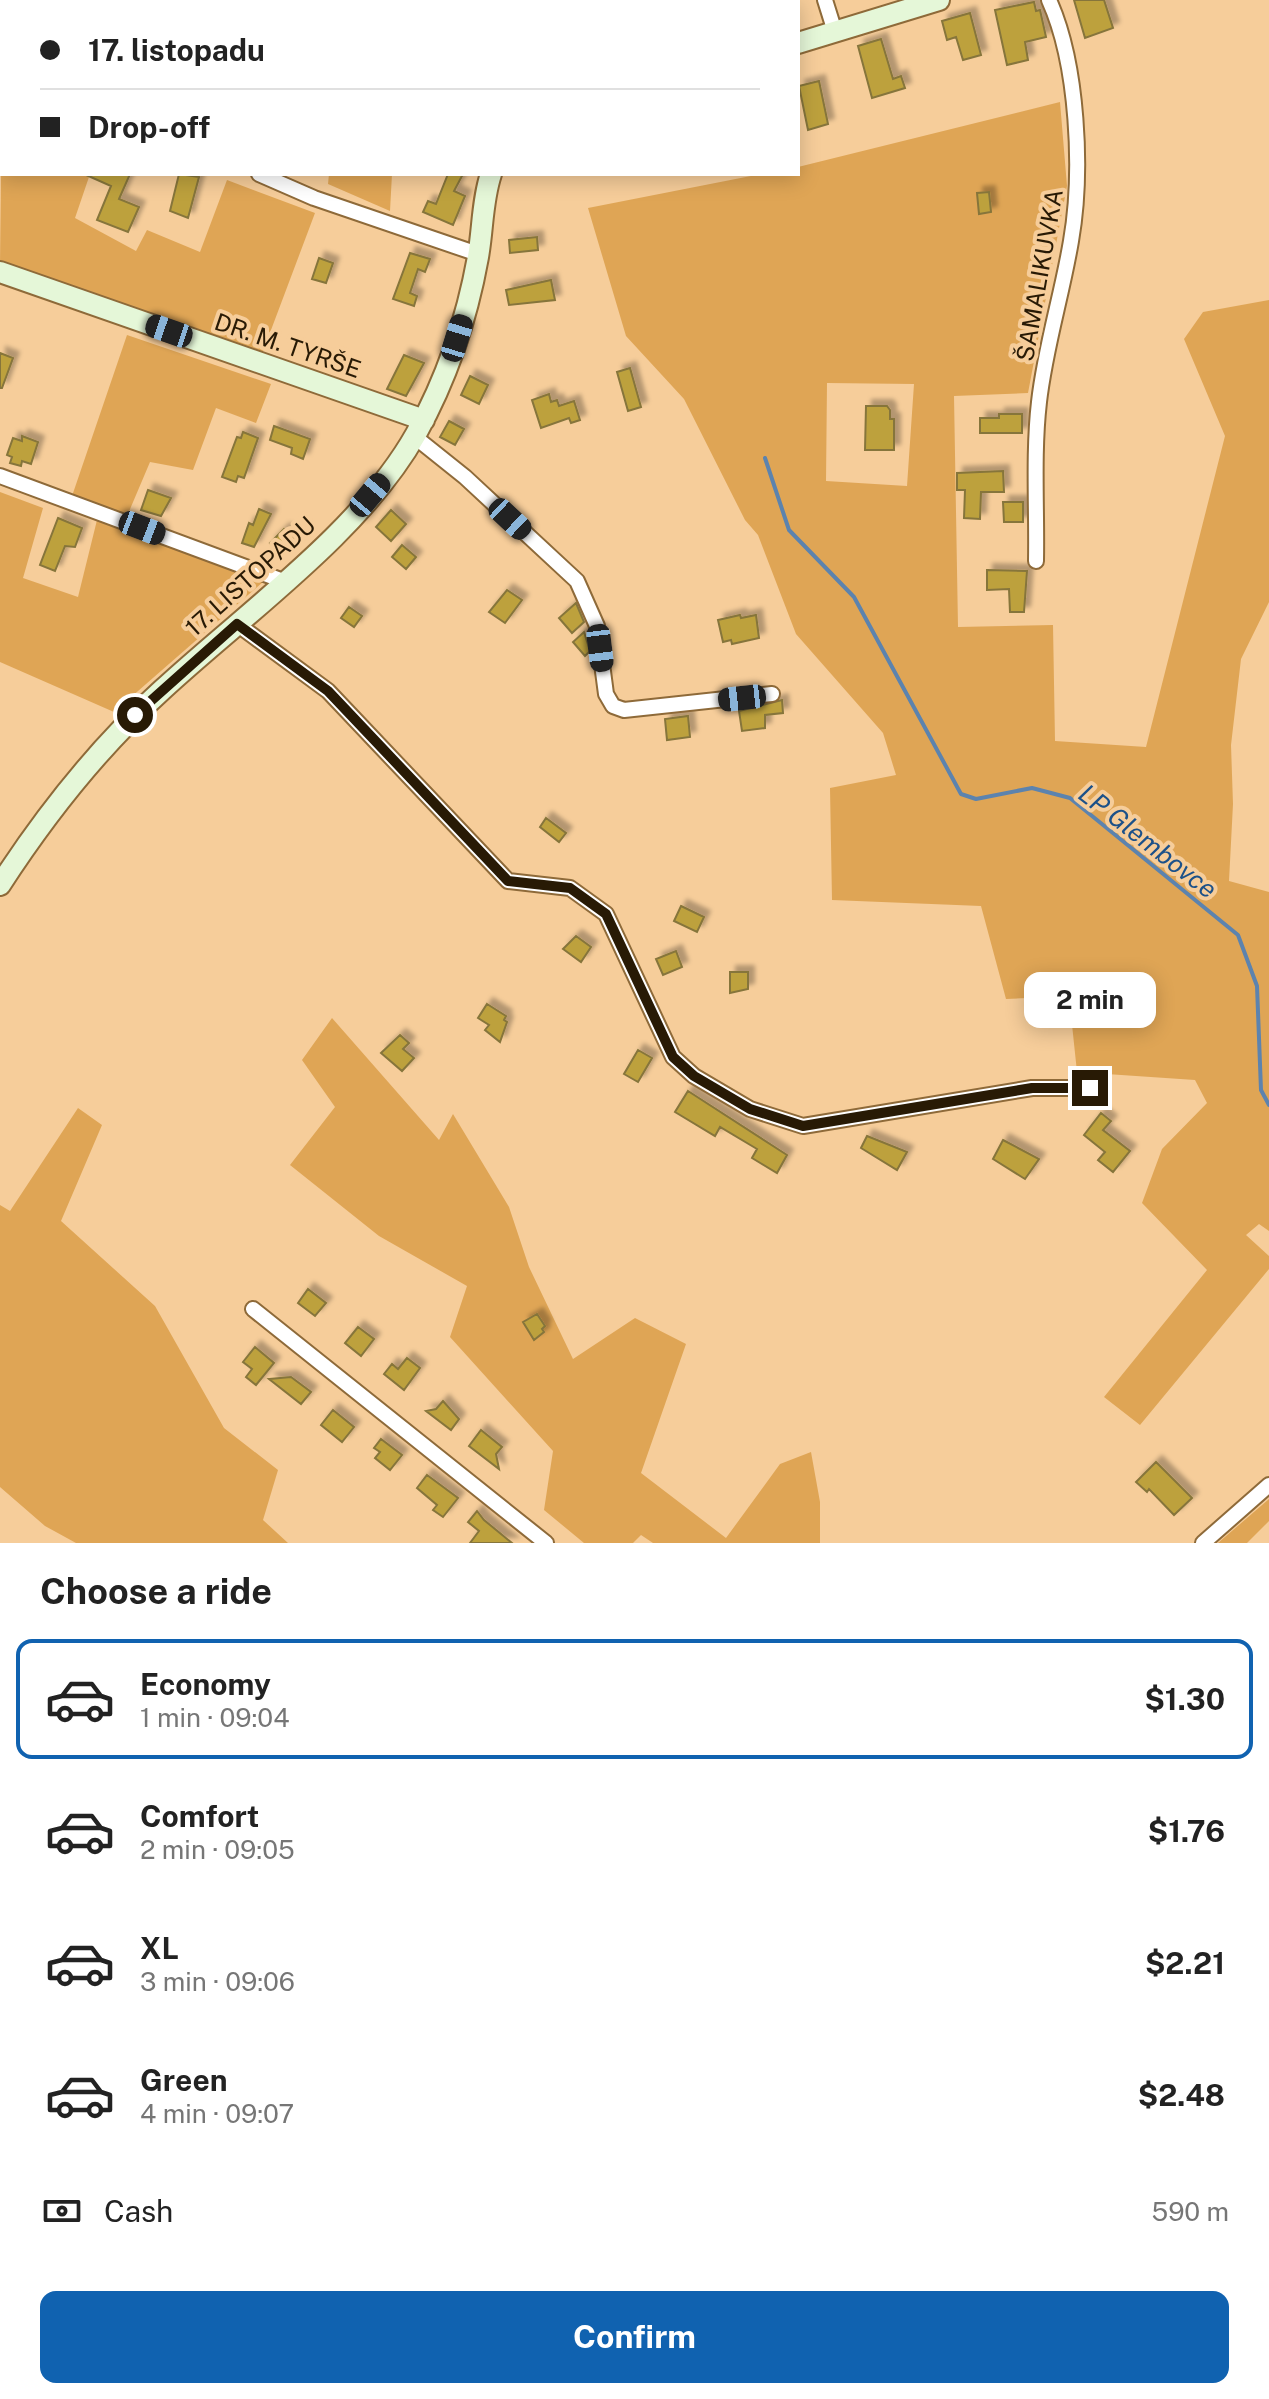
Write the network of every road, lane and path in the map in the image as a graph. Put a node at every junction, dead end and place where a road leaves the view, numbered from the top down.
1 (825, 0) edge
2 (939, 0) edge
3 (1049, 0) edge
4 (835, 32) junction
5 (800, 42) edge
6 (264, 176) edge
7 (486, 177) edge
8 (478, 254) junction
9 (0, 272) edge
10 (419, 428) junction
11 (0, 476) edge
12 (1036, 561) dead end
13 (286, 582) junction
14 (237, 624) junction
15 (772, 694) dead end
16 (0, 885) edge
17 (1090, 1088) dead end
18 (253, 1309) dead end
19 (1269, 1485) edge
20 (546, 1543) edge
21 (1203, 1543) edge

1 - 4 street
2 - 4 main road
3 - 12 street, ŠAMALIKUVKA
4 - 5 main road
6 - 8 street
7 - 8 main road, 17. LISTOPADU
8 - 10 main road, 17. LISTOPADU
9 - 10 main road, DR. M. TYRŠE
10 - 13 main road, 17. LISTOPADU
10 - 15 street
11 - 13 street
13 - 14 main road, 17. LISTOPADU
14 - 16 main road, 17. LISTOPADU
14 - 17 street
18 - 20 street
19 - 21 street

